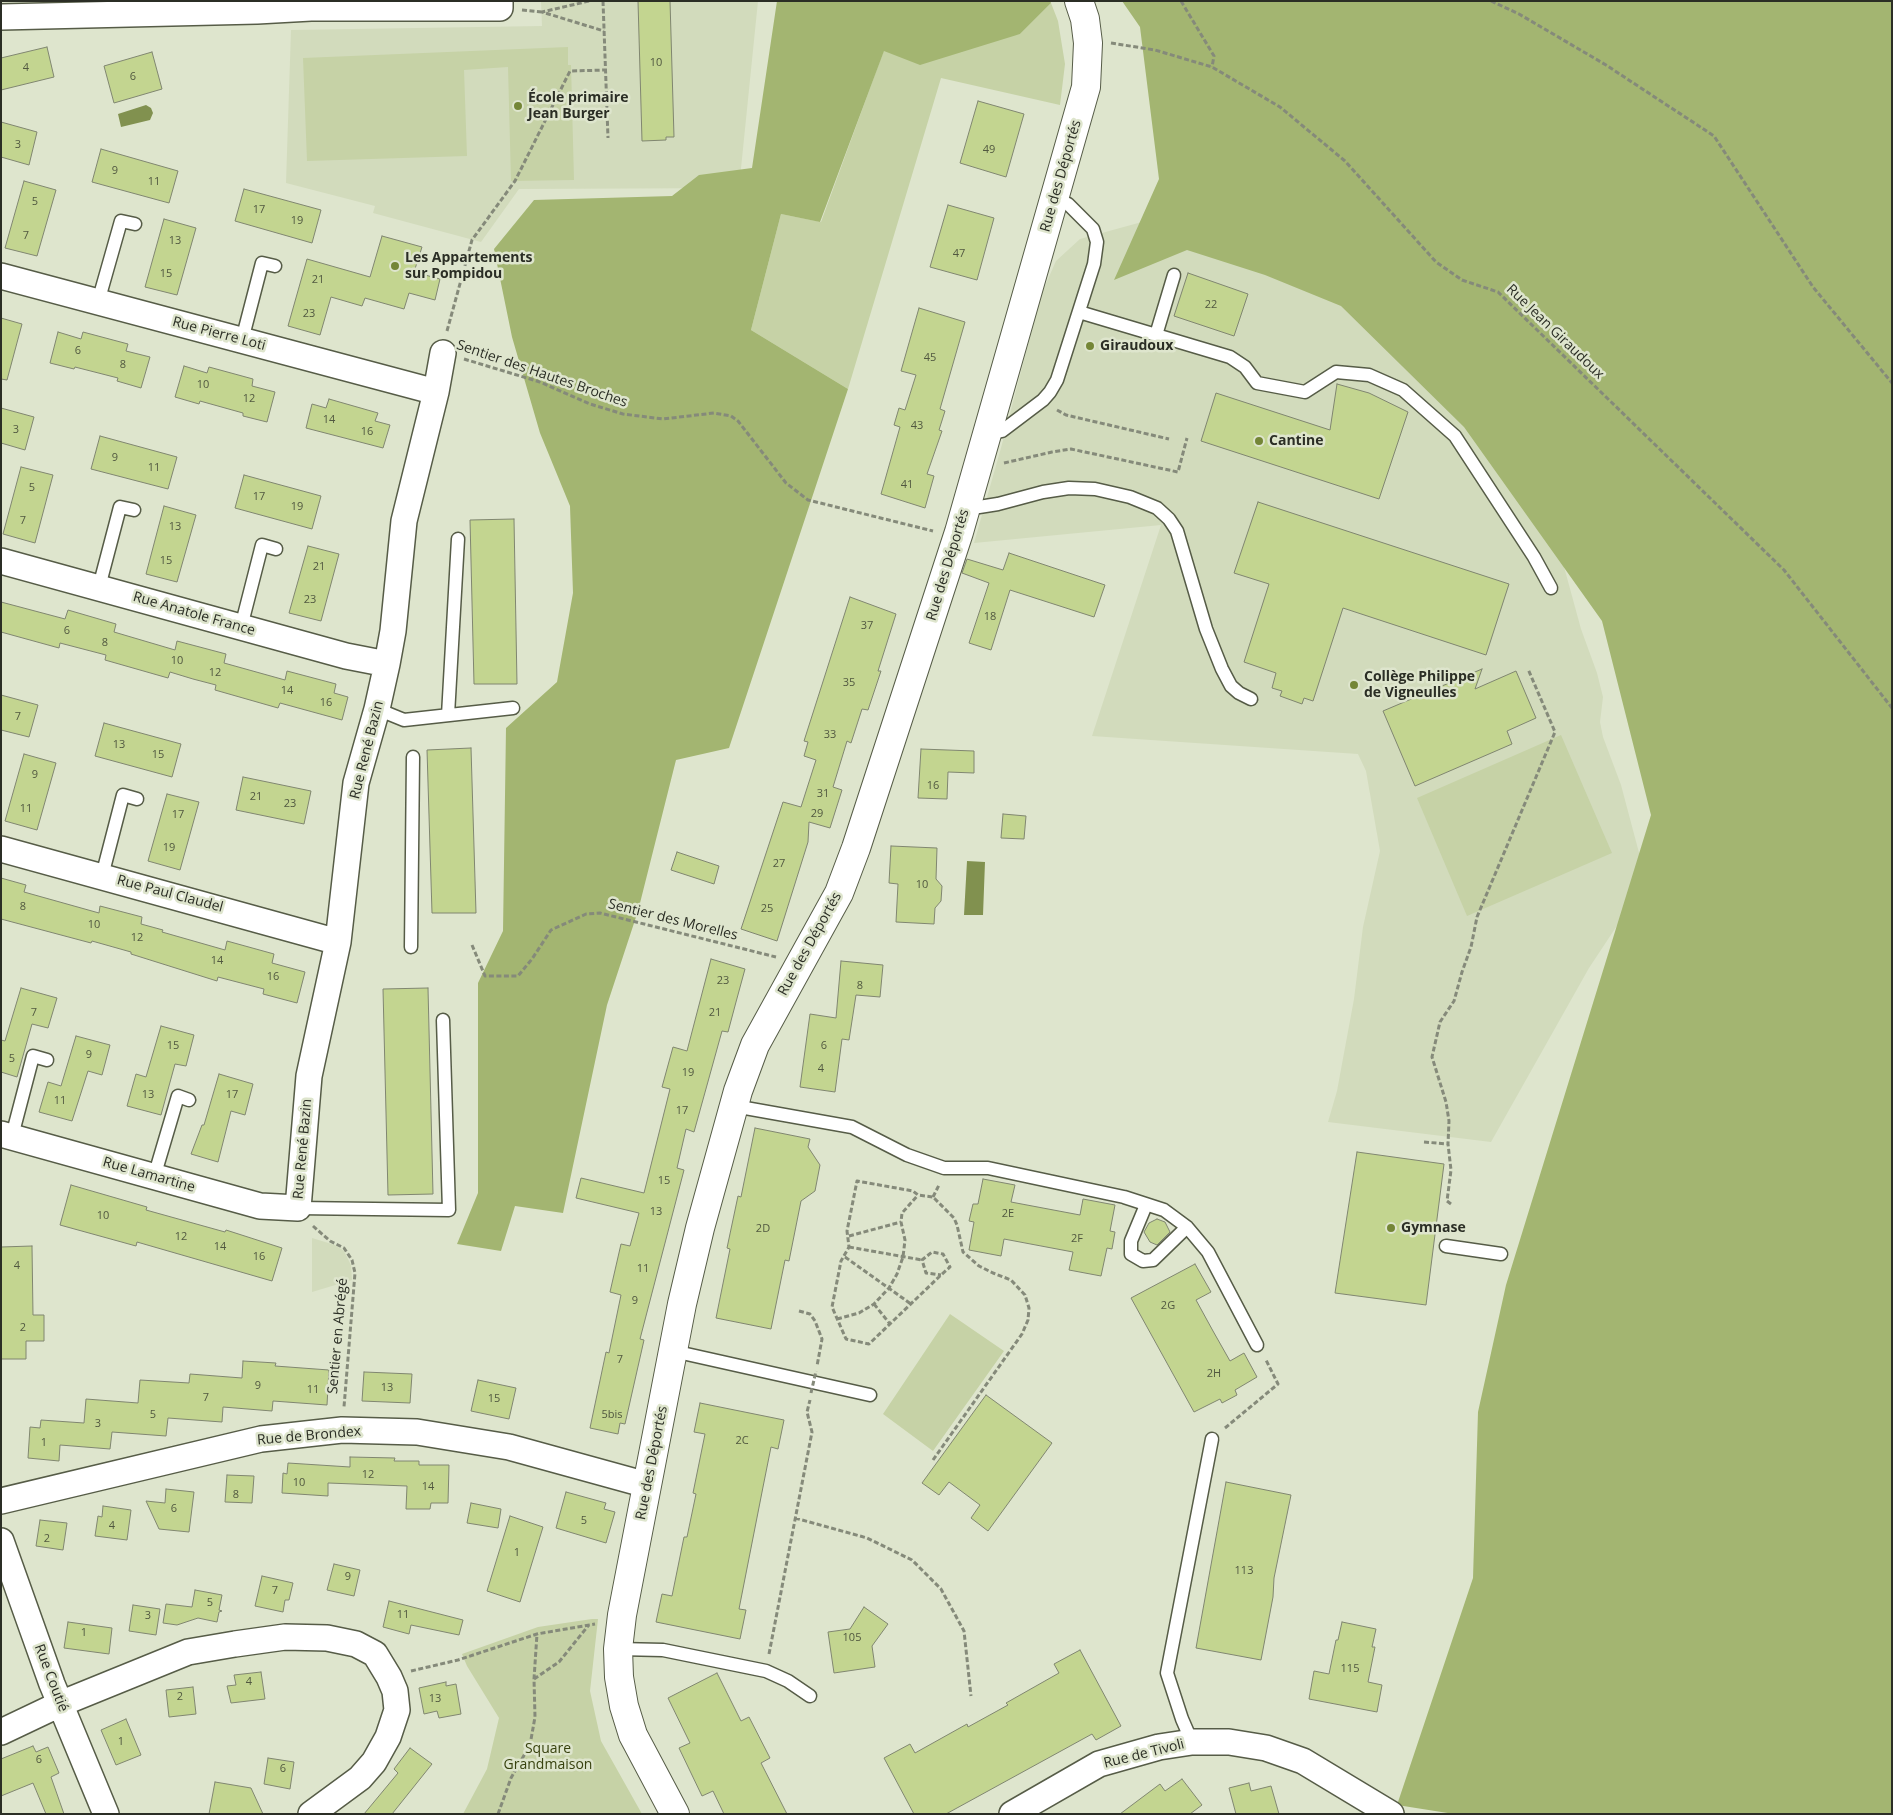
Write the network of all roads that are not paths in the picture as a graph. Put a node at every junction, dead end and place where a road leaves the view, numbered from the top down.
1 (500, 1) edge
2 (1079, 1) edge
3 (322, 5) edge
4 (1, 17) edge
5 (1056, 198) junction
6 (135, 224) dead end
7 (275, 266) dead end
8 (1, 276) edge
9 (1174, 276) dead end
10 (98, 302) junction
11 (1078, 312) junction
12 (1156, 335) junction
13 (242, 340) junction
14 (443, 352) road end
15 (436, 392) junction
16 (988, 434) junction
17 (967, 506) junction
18 (134, 510) dead end
19 (458, 539) dead end
20 (276, 549) dead end
21 (1, 561) edge
22 (99, 587) junction
23 (1551, 588) dead end
24 (240, 626) junction
25 (387, 664) junction
26 (1251, 699) dead end
27 (513, 708) dead end
28 (377, 709) junction
29 (448, 715) junction
30 (413, 757) dead end
31 (137, 799) dead end
32 (1, 849) edge
33 (102, 876) junction
34 (338, 942) junction
35 (411, 947) dead end
36 (443, 1020) dead end
37 (47, 1060) dead end
38 (189, 1100) dead end
39 (734, 1106) junction
40 (7, 1135) edge
41 (154, 1177) junction
42 (1146, 1205) junction
43 (298, 1208) junction
44 (1187, 1227) junction
45 (1446, 1246) dead end
46 (1501, 1254) dead end
47 (1257, 1344) road end
48 (673, 1351) junction
49 (870, 1395) dead end
50 (1212, 1439) road end
51 (647, 1485) junction
52 (1, 1501) edge
53 (1, 1540) edge
54 (618, 1649) junction
55 (810, 1696) dead end
56 (60, 1704) junction
57 (1, 1732) edge
58 (1192, 1742) junction
59 (106, 1814) edge
60 (311, 1814) edge
61 (676, 1814) edge
62 (1012, 1814) edge
63 (1391, 1814) edge

1 - 3 street
2 - 5 street, Rue des Déportés
3 - 4 street
5 - 11 lane
5 - 16 street, Rue des Déportés
6 - 10 lane
7 - 13 lane
8 - 10 street, Rue Pierre Loti
9 - 12 lane
10 - 13 street, Rue Pierre Loti
11 - 12 lane
11 - 16 lane
12 - 23 lane
13 - 15 street, Rue Pierre Loti
14 - 15 street, Rue René Bazin
15 - 25 street, Rue René Bazin
16 - 17 street, Rue des Déportés
17 - 26 lane
17 - 39 street, Rue des Déportés
18 - 22 lane
19 - 29 lane
20 - 24 lane
21 - 22 street, Rue Anatole France
22 - 24 street, Rue Anatole France
24 - 25 street, Rue Anatole France
25 - 28 street, Rue René Bazin
27 - 29 lane
28 - 29 lane
28 - 34 street, Rue René Bazin
30 - 35 lane
31 - 33 lane
32 - 33 street, Rue Paul Claudel
33 - 34 street, Rue Paul Claudel
34 - 43 street, Rue René Bazin
36 - 43 lane
37 - 40 lane
38 - 41 lane
39 - 42 lane
39 - 48 street, Rue des Déportés
40 - 41 street, Rue Lamartine
41 - 43 street, Rue Lamartine
42 - 44 lane
42 - 44 lane
44 - 47 lane
45 - 46 lane
48 - 49 lane
48 - 51 street, Rue des Déportés
50 - 58 lane
51 - 52 street, Rue de Brondex
51 - 54 street, Rue des Déportés
53 - 56 street, Rue Coutié
54 - 55 lane
54 - 61 street, Rue des Déportés
56 - 57 street
56 - 59 street, Rue Coutié
56 - 60 street
58 - 62 street, Rue de Tivoli
58 - 63 street, Rue de Tivoli

